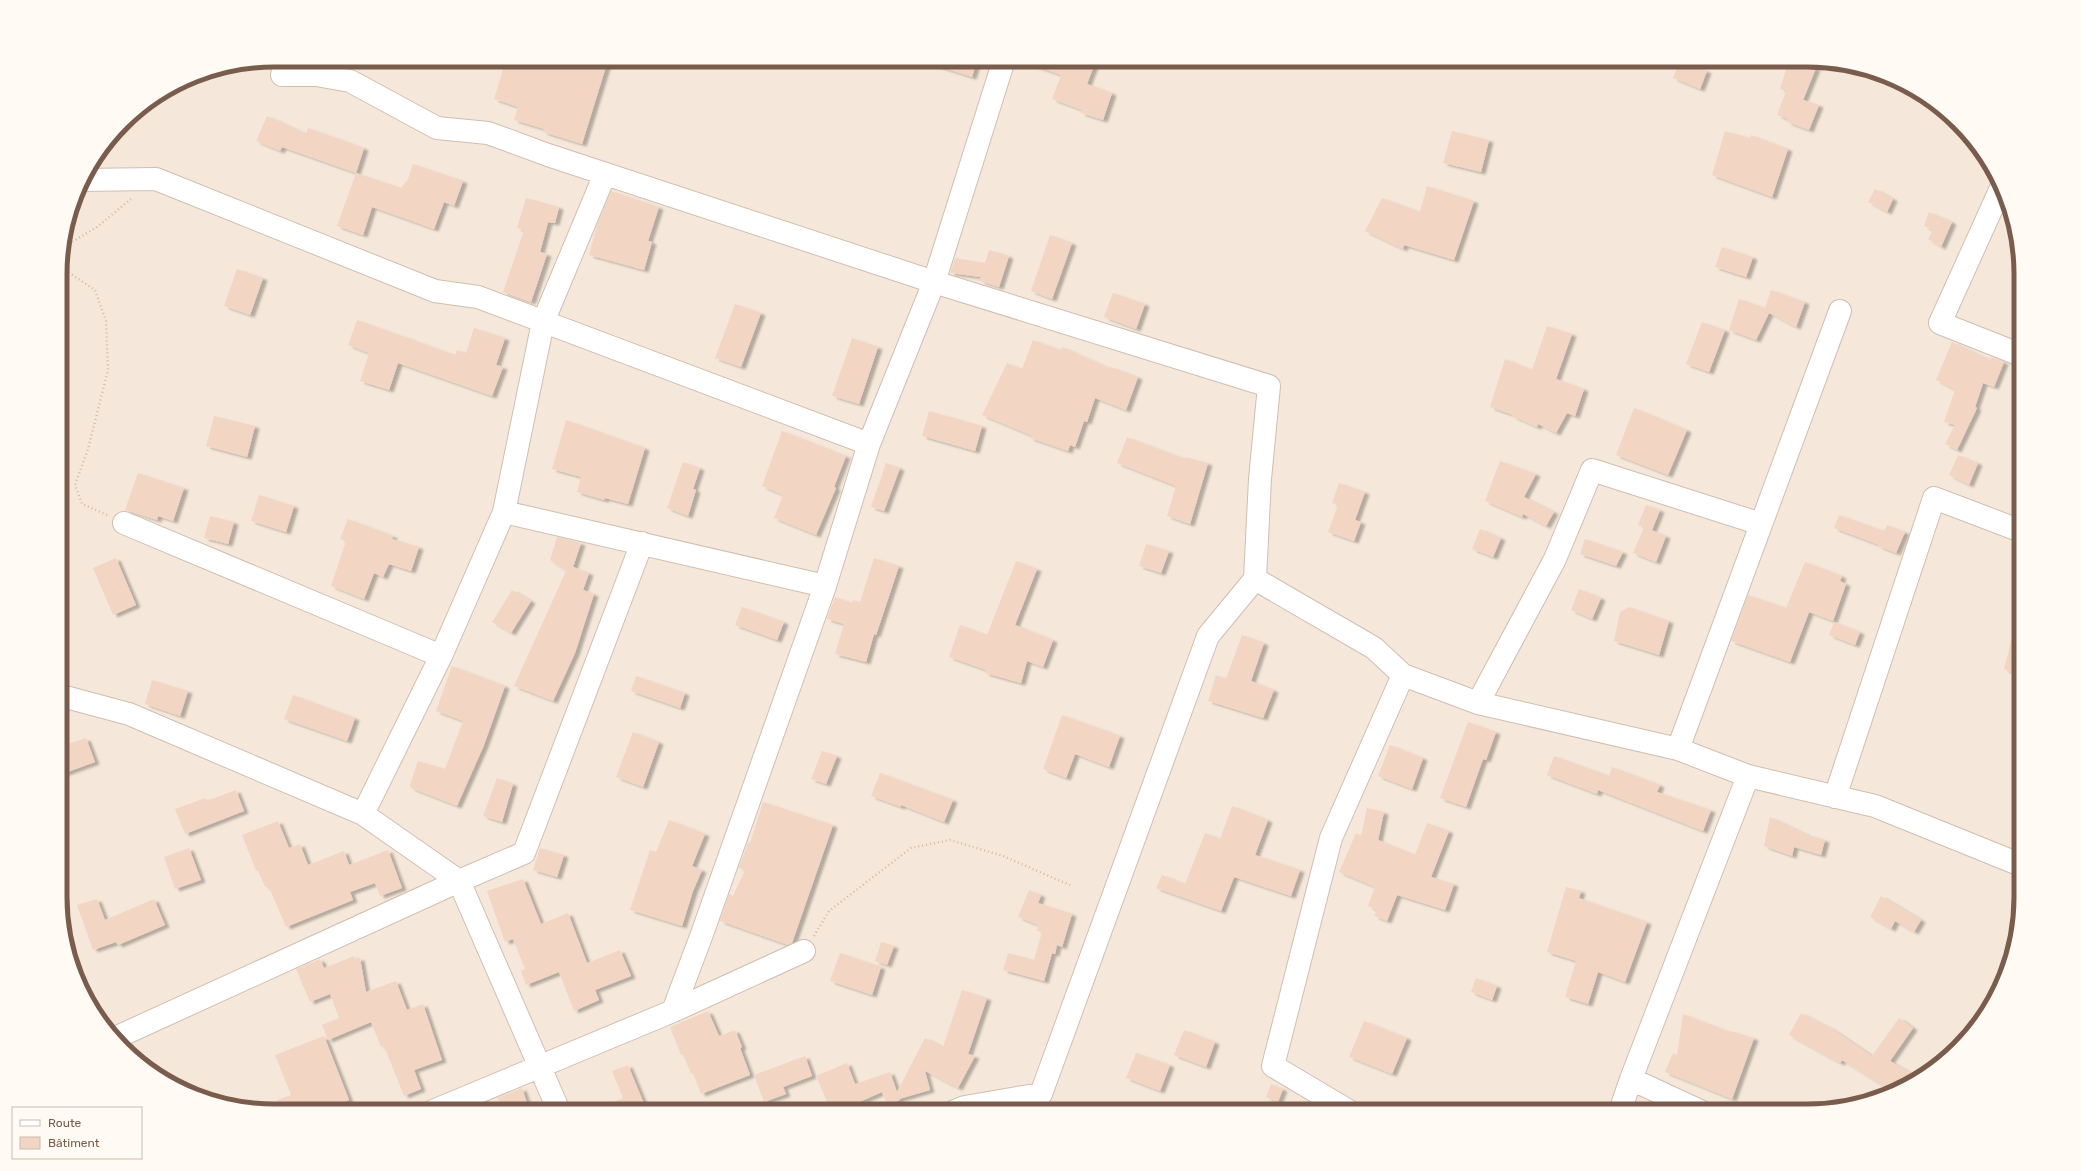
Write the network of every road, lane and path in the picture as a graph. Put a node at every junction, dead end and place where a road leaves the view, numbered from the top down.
1 (284, 67) edge
2 (1002, 67) edge
3 (605, 174) junction
4 (90, 180) edge
5 (1998, 195) edge
6 (132, 198) dead end
7 (70, 243) edge
8 (67, 271) edge
9 (934, 282) junction
10 (1840, 311) dead end
11 (543, 322) junction
12 (2014, 353) edge
13 (869, 444) junction
14 (504, 512) junction
15 (124, 523) joint
16 (1761, 524) junction
17 (2014, 528) edge
18 (642, 543) junction
19 (1255, 579) junction
20 (825, 586) junction
21 (441, 656) junction
22 (1403, 675) junction
23 (67, 697) edge
24 (1478, 703) junction
25 (1678, 749) junction
26 (1748, 776) junction
27 (1835, 797) junction
28 (363, 814) junction
29 (2014, 862) edge
30 (459, 881) junction
31 (1072, 886) dead end
32 (804, 951) joint
33 (673, 1011) junction
34 (120, 1035) edge
35 (541, 1066) junction
36 (1631, 1079) junction
37 (450, 1104) edge
38 (556, 1104) edge
39 (992, 1104) edge
40 (1337, 1104) edge
41 (1622, 1104) edge
42 (1685, 1104) edge

1 - 3 street
2 - 9 street
3 - 9 street
3 - 11 street
4 - 11 street
5 - 12 street
6 - 7 path
8 - 15 path
9 - 13 street
9 - 19 street
10 - 16 street
11 - 13 street
11 - 14 street
13 - 20 street
14 - 18 street
14 - 21 street
15 - 21 street
16 - 24 street
16 - 25 street
17 - 27 street
18 - 20 street
18 - 30 street
19 - 22 street
19 - 39 street
20 - 33 street
21 - 28 street
22 - 24 street
22 - 40 street
23 - 28 street
24 - 25 street
25 - 26 street
26 - 27 street
26 - 36 street
27 - 29 street
28 - 30 street
30 - 34 street
30 - 35 street
31 - 32 path
32 - 33 street
33 - 35 street
35 - 37 street
35 - 38 street
36 - 41 street
36 - 42 street

